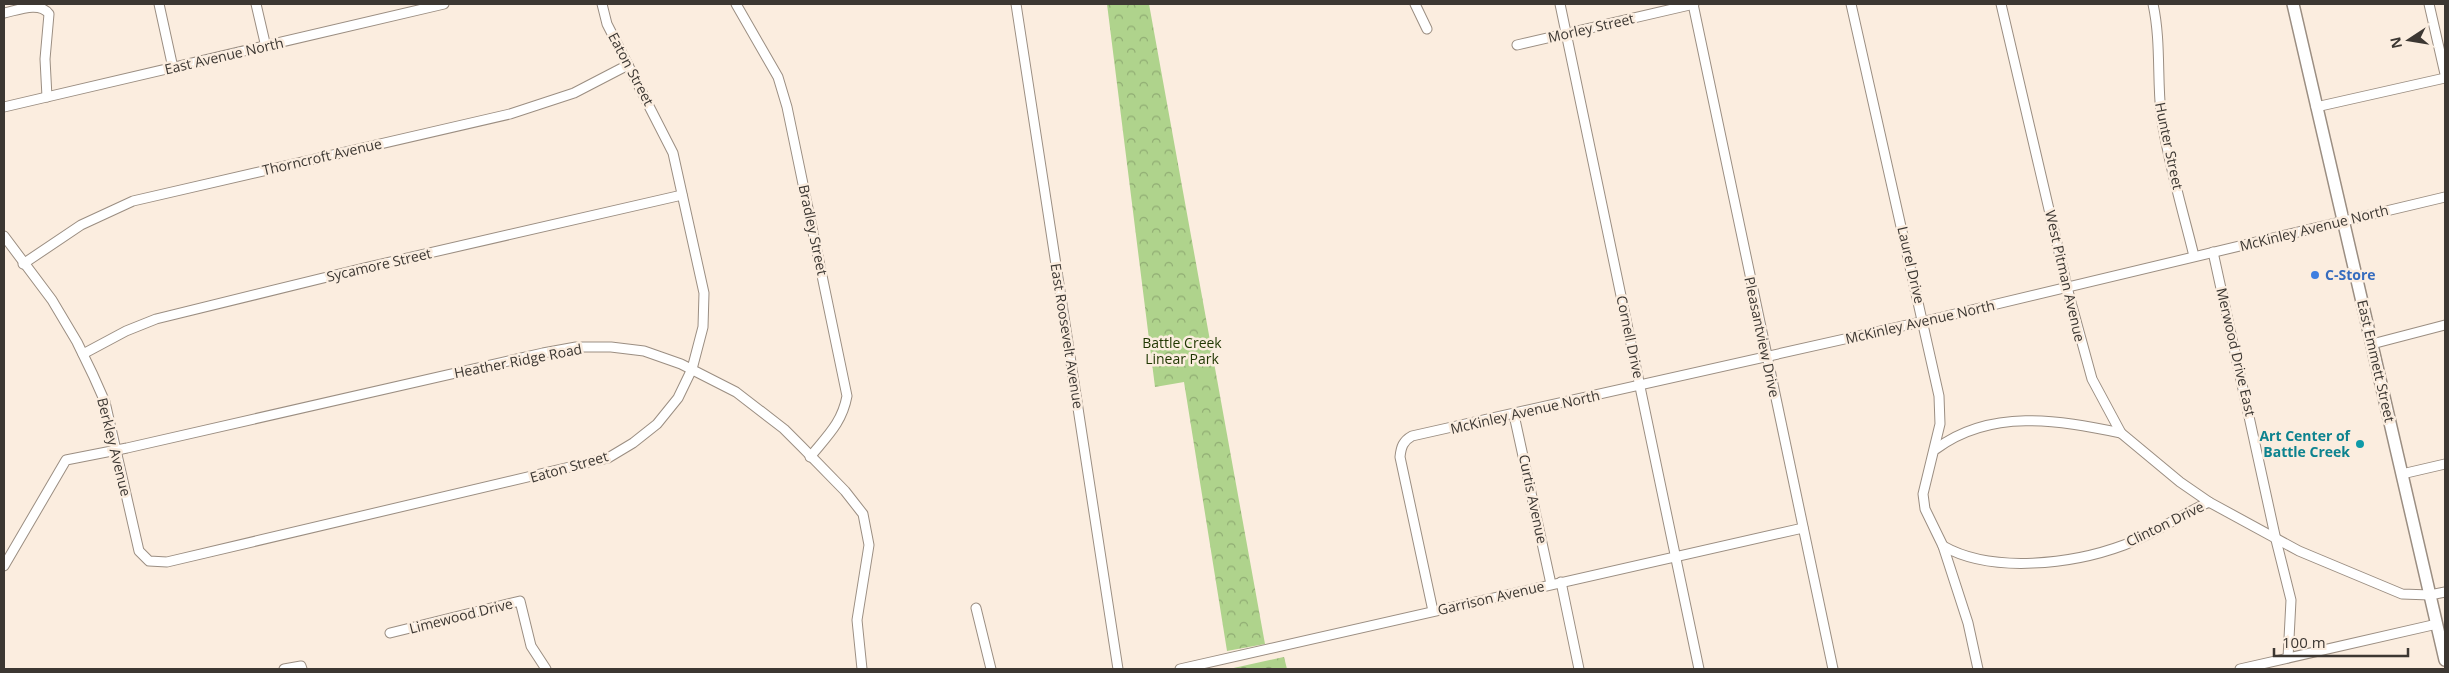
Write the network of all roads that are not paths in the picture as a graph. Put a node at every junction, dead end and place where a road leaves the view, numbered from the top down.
1 (159, 4) edge
2 (256, 4) edge
3 (444, 4) edge
4 (602, 4) edge
5 (736, 4) edge
6 (1016, 4) edge
7 (1415, 4) edge
8 (1560, 4) edge
9 (1693, 4) edge
10 (1851, 4) edge
11 (2001, 4) edge
12 (2153, 4) edge
13 (2293, 4) edge
14 (2429, 4) edge
15 (4, 13) edge
16 (1427, 28) dead end
17 (1566, 33) junction
18 (1517, 45) dead end
19 (266, 47) junction
20 (628, 65) junction
21 (173, 68) junction
22 (2445, 74) edge
23 (2445, 78) edge
24 (47, 97) junction
25 (4, 107) edge
26 (2316, 107) junction
27 (682, 195) junction
28 (2445, 197) edge
29 (2342, 220) junction
30 (4, 236) edge
31 (2213, 252) junction
32 (2194, 256) junction
33 (23, 264) junction
34 (2067, 287) junction
35 (1924, 321) junction
36 (2445, 326) edge
37 (2372, 344) junction
38 (83, 354) junction
39 (1766, 357) junction
40 (692, 369) junction
41 (1640, 386) junction
42 (1514, 415) junction
43 (2121, 434) junction
44 (1936, 449) junction
45 (116, 451) junction
46 (810, 457) junction
47 (2445, 464) edge
48 (2402, 474) junction
49 (2209, 502) junction
50 (1803, 528) junction
51 (2276, 540) junction
52 (1943, 546) junction
53 (1676, 557) junction
54 (148, 561) joint
55 (4, 566) edge
56 (1561, 582) junction
57 (1551, 584) junction
58 (2445, 592) edge
59 (2430, 595) junction
60 (976, 608) dead end
61 (1433, 611) junction
62 (2437, 624) junction
63 (390, 634) dead end
64 (2445, 660) edge
65 (2284, 662) edge
66 (284, 669) edge
67 (302, 669) edge
68 (546, 669) edge
69 (862, 669) edge
70 (991, 669) edge
71 (1118, 669) edge
72 (1180, 669) edge
73 (1579, 669) edge
74 (1699, 669) edge
75 (1833, 669) edge
76 (1978, 669) edge
77 (2240, 669) edge

1 - 21 street
2 - 19 street
3 - 19 street, East Avenue North
4 - 20 street, Eaton Street
5 - 46 street, Bradley Street
6 - 71 street, East Roosevelt Avenue
7 - 16 street
8 - 17 street, Cornell Drive
9 - 17 street, Morley Street
9 - 39 street, Pleasantview Drive
10 - 35 street, Laurel Drive
11 - 34 street, West Pitman Avenue
12 - 32 street, Hunter Street
13 - 26 street, East Emmett Street
14 - 22 street
15 - 24 street
17 - 18 street, Morley Street
17 - 41 street, Cornell Drive
19 - 21 street, East Avenue North
20 - 27 street, Eaton Street
20 - 33 street, Thorncroft Avenue
21 - 24 street, East Avenue North
23 - 26 street
24 - 25 street, East Avenue North
26 - 29 street, East Emmett Street
27 - 38 street, Sycamore Street
27 - 40 street, Eaton Street
28 - 29 street, McKinley Avenue North
29 - 31 street, McKinley Avenue North
29 - 37 street, East Emmett Street
30 - 33 street, Berkley Avenue
31 - 32 street, McKinley Avenue North
31 - 51 street, Merwood Drive East
32 - 34 street, McKinley Avenue North
33 - 38 street, Berkley Avenue
34 - 35 street, McKinley Avenue North
34 - 43 street, West Pitman Avenue
35 - 39 street, McKinley Avenue North
35 - 44 street, Laurel Drive
36 - 37 street
37 - 48 street, East Emmett Street
38 - 45 street, Berkley Avenue
39 - 41 street, McKinley Avenue North
39 - 50 street, Pleasantview Drive
40 - 45 street, Heather Ridge Road
40 - 46 street, Heather Ridge Road
40 - 54 street, Eaton Street
41 - 42 street, McKinley Avenue North
41 - 53 street, Cornell Drive
42 - 57 street, Curtis Avenue
42 - 61 street, McKinley Avenue North
43 - 44 street
43 - 49 street, West Pitman Avenue
44 - 52 street, Laurel Drive
45 - 54 street, Berkley Avenue
45 - 55 street, Heather Ridge Road
46 - 69 street, Heather Ridge Road
47 - 48 street
48 - 59 street, East Emmett Street
49 - 51 street, Clinton Drive
49 - 52 street, Clinton Drive
50 - 53 street, Garrison Avenue
50 - 75 street, Pleasantview Drive
51 - 59 street, Clinton Drive
51 - 65 street, Merwood Drive East
52 - 76 street, Laurel Drive
53 - 56 street, Garrison Avenue
53 - 74 street, Cornell Drive
56 - 57 street, Garrison Avenue
56 - 73 street
57 - 61 street, Garrison Avenue
58 - 59 street, Clinton Drive
59 - 62 street, East Emmett Street
60 - 70 street
61 - 72 street, Garrison Avenue
62 - 64 street, East Emmett Street
62 - 65 street
63 - 68 street, Limewood Drive
65 - 77 street
66 - 67 street

